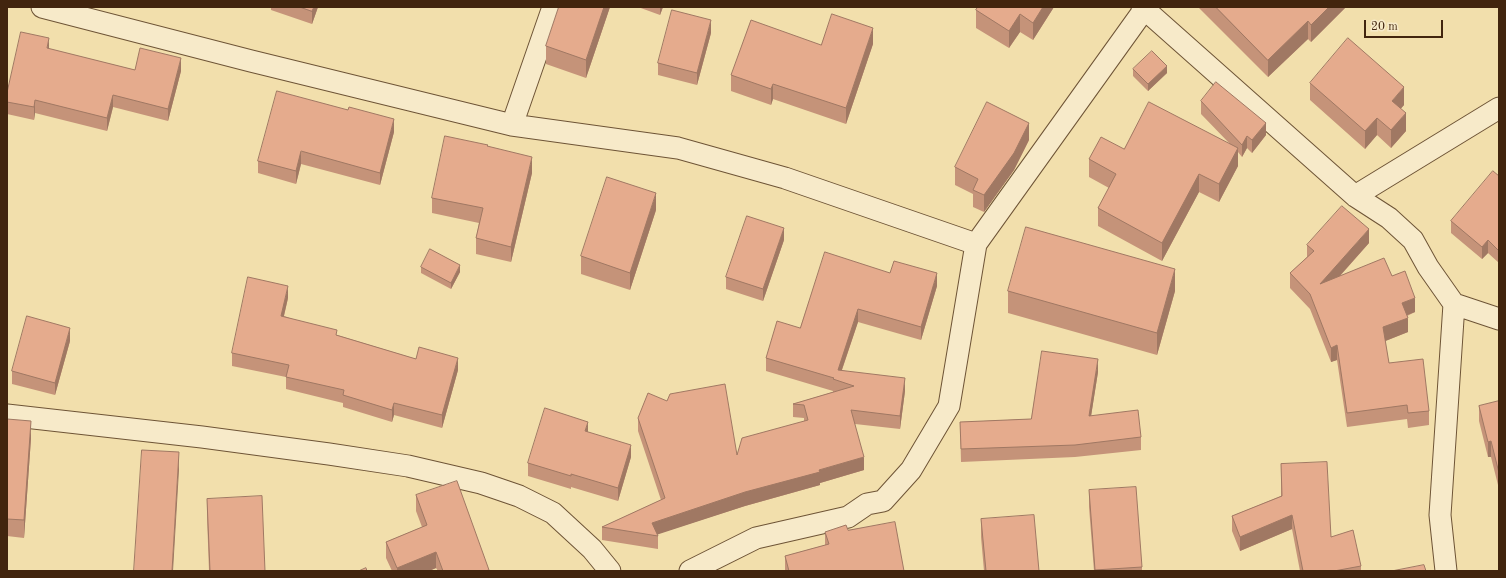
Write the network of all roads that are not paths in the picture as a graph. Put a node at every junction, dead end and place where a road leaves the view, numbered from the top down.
1 (42, 7) edge
2 (552, 7) edge
3 (1144, 8) edge
4 (1499, 108) edge
5 (512, 125) junction
6 (1355, 196) junction
7 (976, 244) junction
8 (1454, 304) junction
9 (1499, 319) edge
10 (7, 415) edge
11 (610, 571) edge
12 (690, 571) edge
13 (1446, 571) edge

1 - 5 street
2 - 5 street
3 - 6 street
3 - 7 street
4 - 6 street
5 - 7 street
6 - 8 street
7 - 12 street
8 - 9 street
8 - 13 street
10 - 11 street

